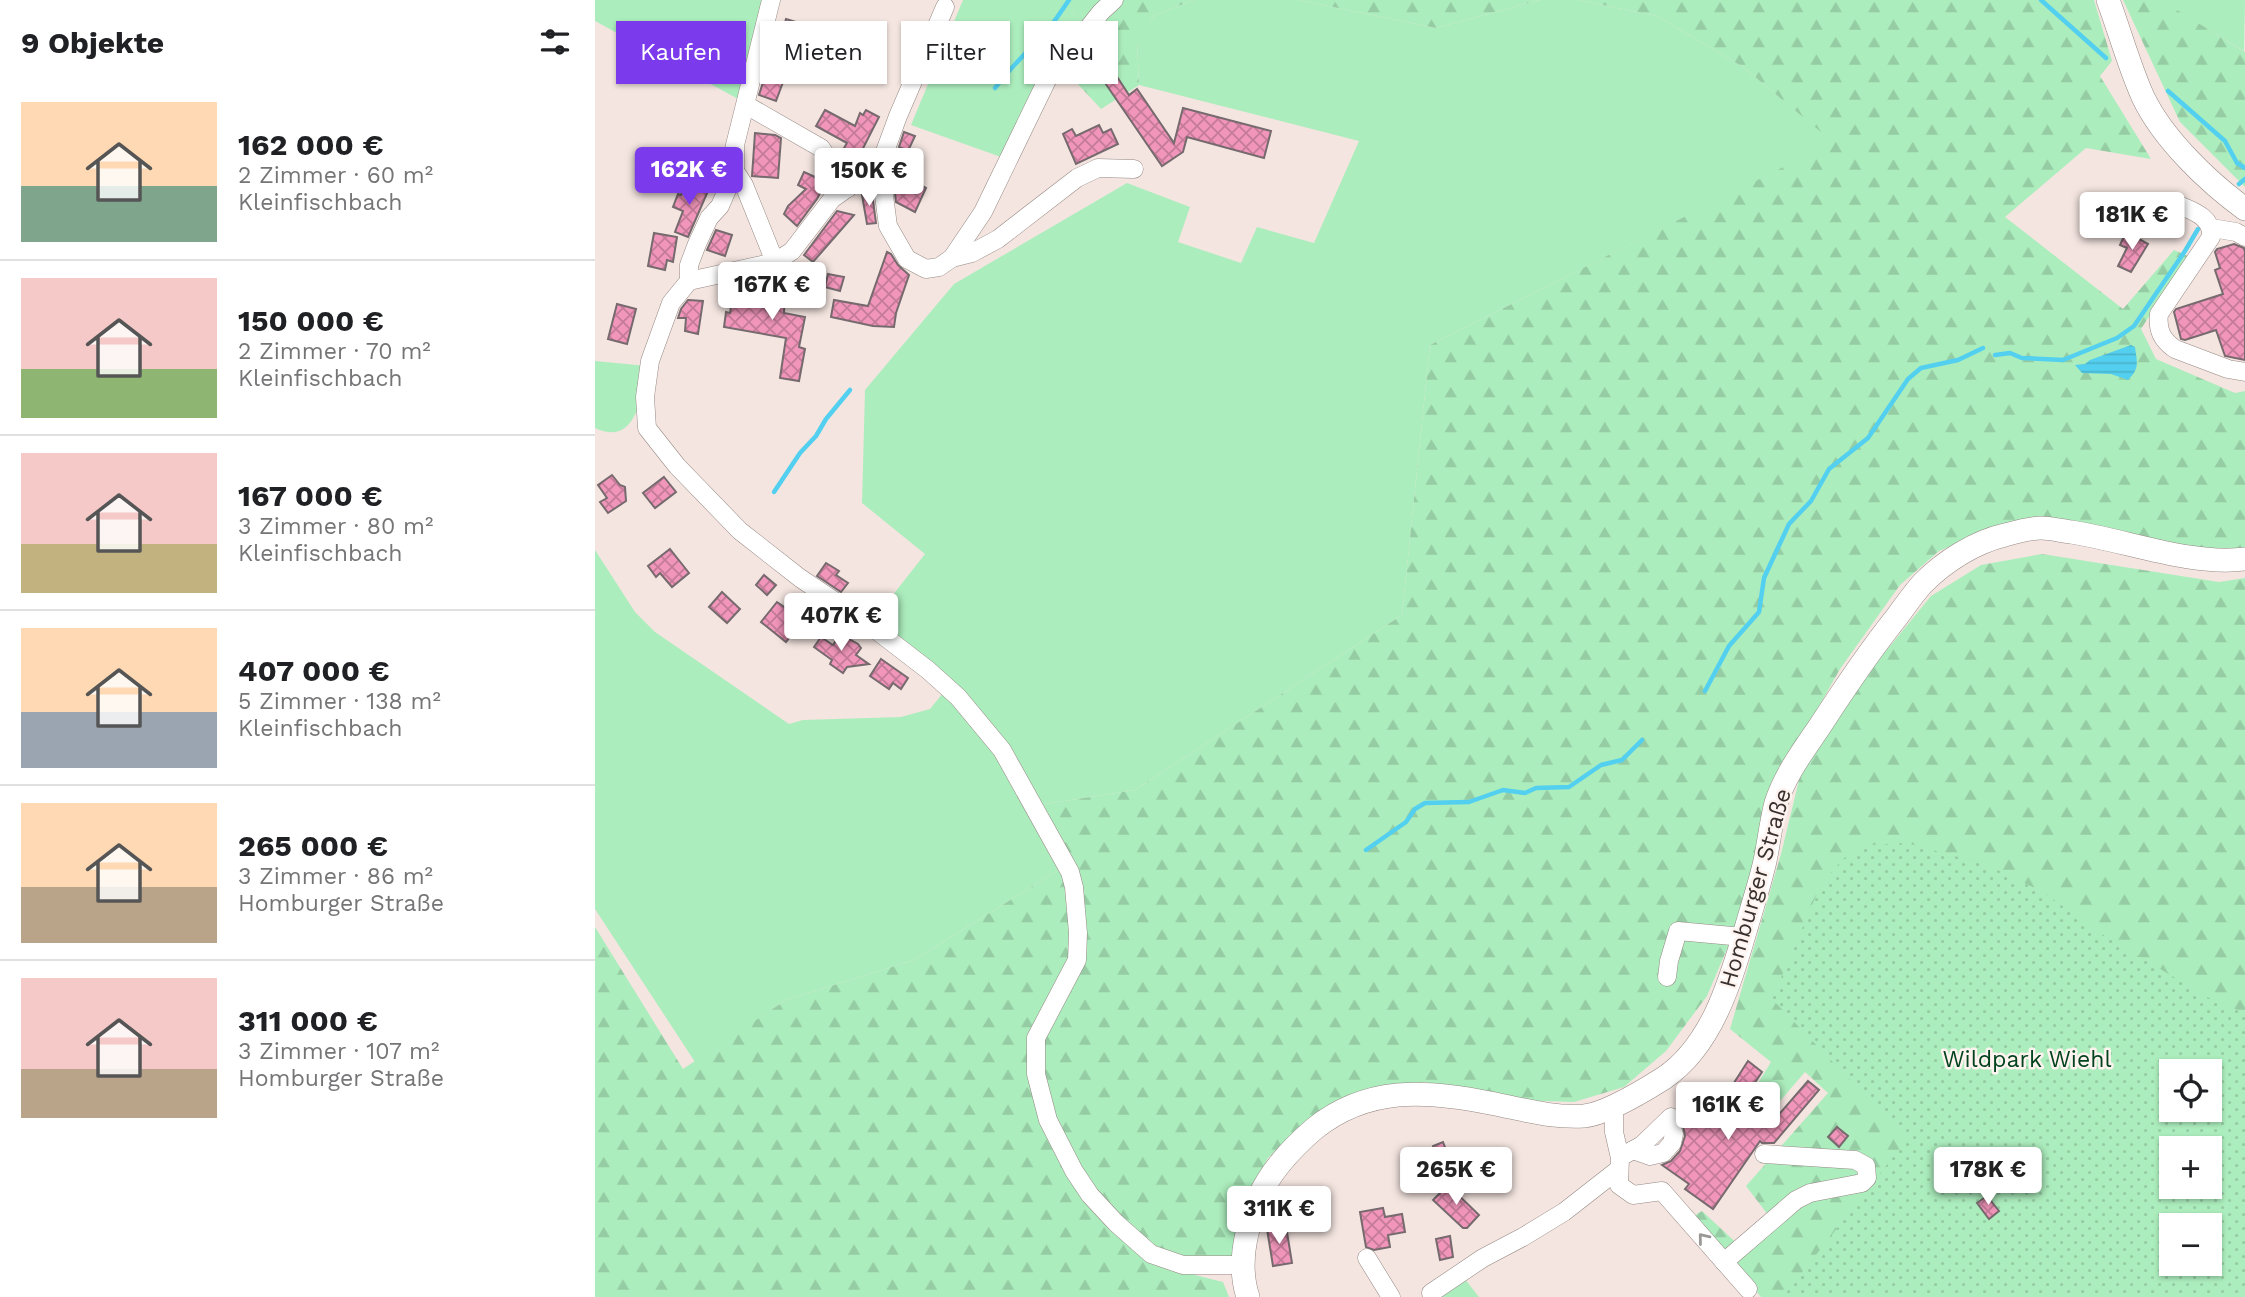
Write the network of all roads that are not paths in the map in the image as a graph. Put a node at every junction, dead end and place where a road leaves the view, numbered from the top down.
1 (771, 0) edge
2 (1114, 0) edge
3 (2108, 0) edge
4 (945, 7) dead end
5 (746, 105) junction
6 (880, 165) junction
7 (1133, 169) dead end
8 (735, 171) junction
9 (848, 188) junction
10 (2174, 203) dead end
11 (2245, 209) edge
12 (2212, 228) junction
13 (2245, 237) edge
14 (952, 258) junction
15 (775, 262) junction
16 (689, 281) junction
17 (2245, 372) edge
18 (2245, 559) edge
19 (1743, 937) junction
20 (1667, 977) dead end
21 (1614, 1105) junction
22 (1669, 1118) dead end
23 (1764, 1154) dead end
24 (1624, 1159) junction
25 (1367, 1258) dead end
26 (1724, 1262) junction
27 (1242, 1265) junction
28 (1748, 1289) dead end
29 (1431, 1293) dead end
30 (1248, 1297) edge
31 (1391, 1297) edge

1 - 5 street
2 - 14 street
3 - 11 main road
4 - 6 street
5 - 8 street
5 - 9 street
6 - 9 street
6 - 14 street
7 - 14 street
8 - 15 street
8 - 16 street
9 - 15 street
10 - 12 street
12 - 13 street
12 - 17 street
15 - 16 street
16 - 27 street
18 - 19 main road, Homburger Straße
19 - 20 street
19 - 21 main road, Homburger Straße
21 - 24 street
21 - 27 main road, Homburger Straße
22 - 24 street
23 - 26 street
26 -> 24 street
24 - 29 street
25 - 31 street
26 - 28 street
27 - 30 main road, Homburger Straße

